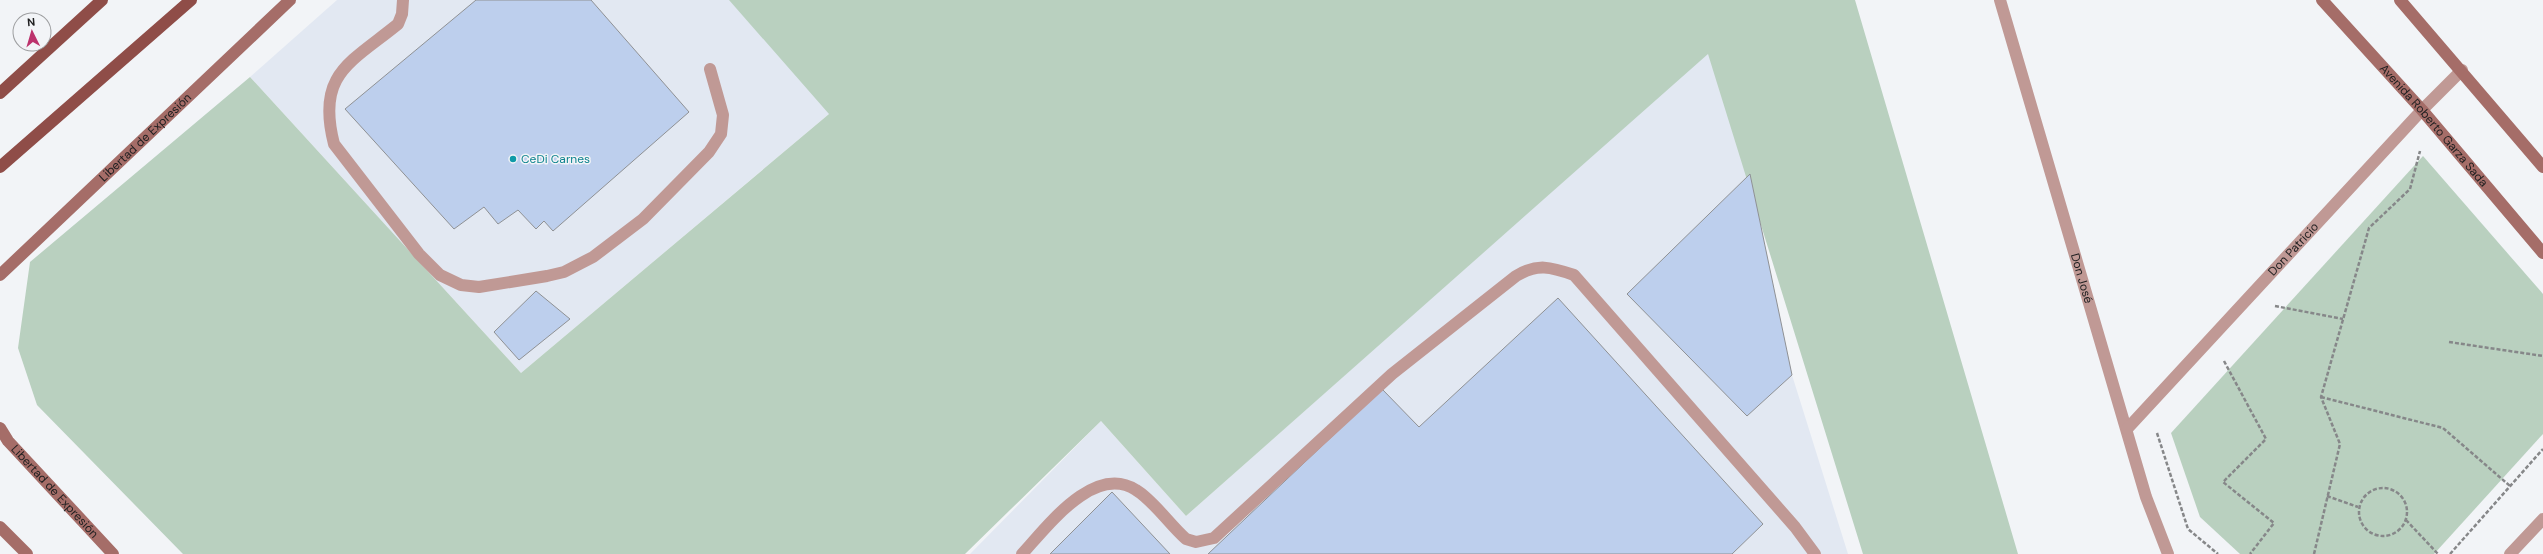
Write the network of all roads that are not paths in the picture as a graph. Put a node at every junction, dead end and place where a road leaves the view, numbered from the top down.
1 (102, 0) edge
2 (191, 0) edge
3 (290, 0) edge
4 (403, 0) edge
5 (2000, 0) edge
6 (2322, 0) edge
7 (2400, 0) edge
8 (710, 69) dead end
9 (2462, 70) junction
10 (0, 93) edge
11 (2422, 110) junction
12 (0, 167) edge
13 (2543, 167) edge
14 (2543, 253) edge
15 (0, 274) edge
16 (0, 428) edge
17 (2127, 429) junction
18 (2543, 519) edge
19 (0, 527) edge
20 (1809, 552) edge
21 (27, 554) edge
22 (113, 554) edge
23 (1022, 554) edge
24 (2168, 554) edge
25 (2510, 554) edge

1 - 10 main road
2 - 12 main road
3 - 15 street, Libertad de Expresión
4 - 8 street
5 - 17 street, Don José
6 - 11 street, Avenida Roberto Garza Sada
7 - 9 street
9 - 11 street, Don Patricio
9 - 13 street
11 - 14 street, Avenida Roberto Garza Sada
11 - 17 street, Don Patricio
16 - 22 street, Libertad de Expresión
17 - 24 street, Don José
18 - 25 street
19 - 21 street
20 - 23 street

